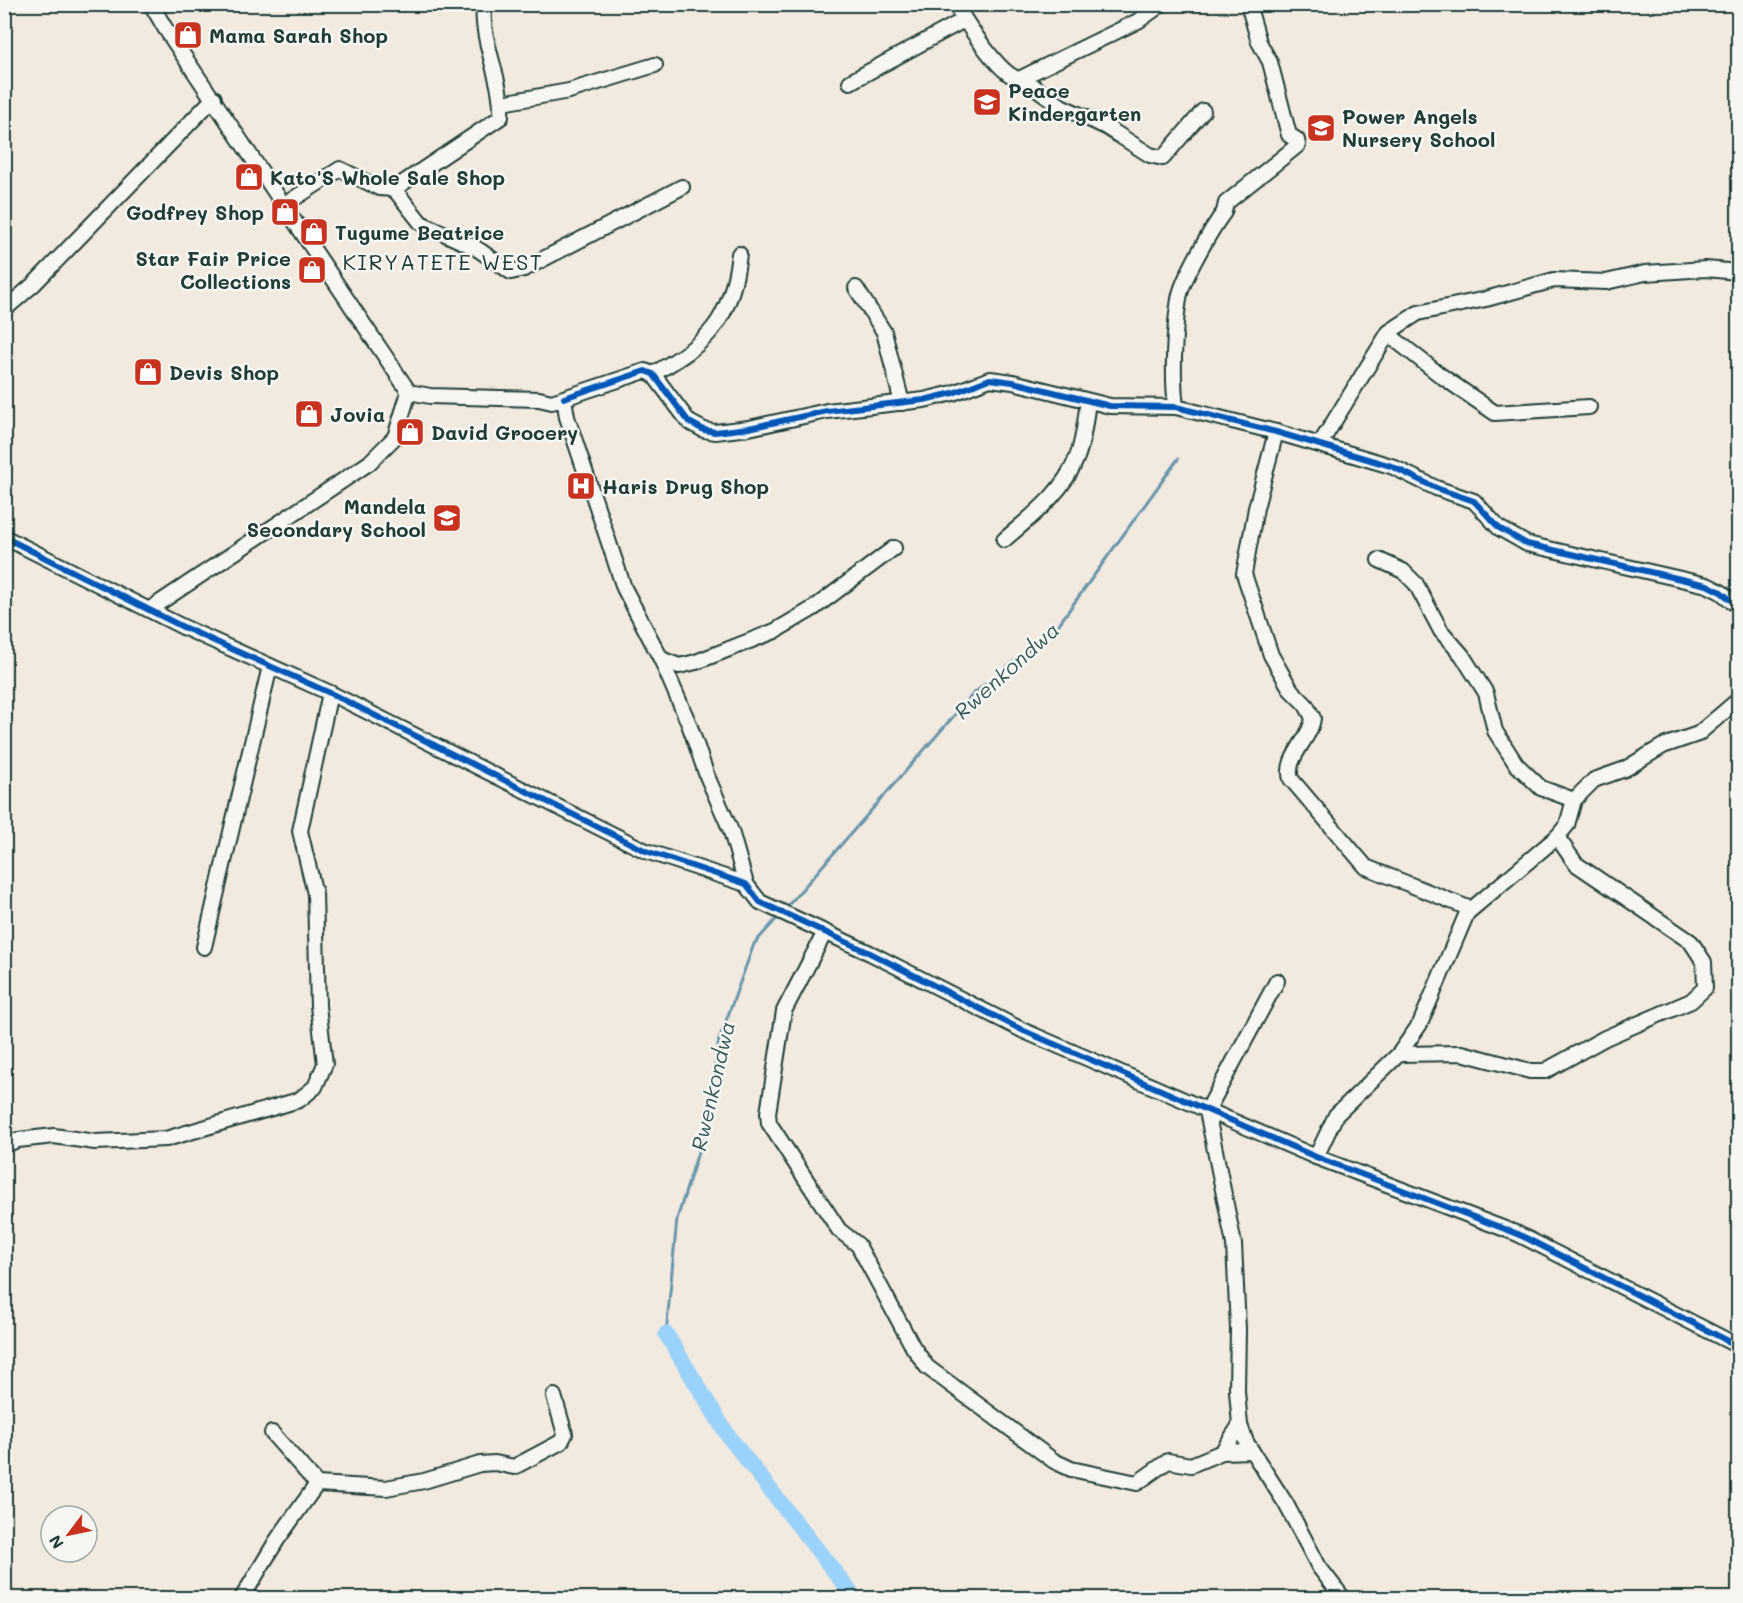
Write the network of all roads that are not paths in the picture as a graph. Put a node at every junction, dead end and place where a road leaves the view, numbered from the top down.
1 (151, 4) edge
2 (484, 4) edge
3 (955, 4) edge
4 (1162, 4) edge
5 (1248, 4) edge
6 (964, 20) junction
7 (655, 65) dead end
8 (1022, 78) junction
9 (850, 82) dead end
10 (214, 98) junction
11 (502, 103) junction
12 (1203, 111) dead end
13 (681, 187) dead end
14 (394, 189) junction
15 (284, 205) junction
16 (739, 254) dead end
17 (1738, 272) edge
18 (856, 288) dead end
19 (4, 310) edge
20 (1388, 334) junction
21 (653, 374) junction
22 (410, 392) junction
23 (564, 398) junction
24 (1088, 402) junction
25 (902, 403) junction
26 (1176, 407) junction
27 (1589, 407) dead end
28 (1276, 432) junction
29 (1320, 444) junction
30 (4, 537) edge
31 (1004, 540) dead end
32 (894, 548) dead end
33 (1379, 560) dead end
34 (1738, 606) edge
35 (150, 609) junction
36 (662, 659) junction
37 (270, 666) junction
38 (330, 693) junction
39 (1738, 700) edge
40 (1574, 800) junction
41 (1557, 837) junction
42 (746, 884) junction
43 (1471, 909) junction
44 (825, 932) junction
45 (204, 947) dead end
46 (1277, 981) dead end
47 (1399, 1054) junction
48 (1206, 1111) junction
49 (4, 1145) edge
50 (1316, 1157) junction
51 (1738, 1346) edge
52 (554, 1396) dead end
53 (1240, 1425) junction
54 (272, 1433) dead end
55 (1251, 1451) junction
56 (1222, 1452) junction
57 (317, 1484) junction
58 (242, 1599) edge
59 (1343, 1599) edge

1 - 10 street
2 - 11 street
3 - 6 street
4 - 8 street
5 - 26 street
6 - 8 street
6 - 9 street
7 - 11 street
8 - 12 street
10 - 15 street
10 - 19 street
11 - 14 street
13 - 14 street
14 - 15 street
15 - 22 street
16 - 21 street
17 - 20 street
18 - 25 street
20 - 27 street
20 - 29 street
21 - 23 street
21 - 25 street
22 - 23 street
22 - 35 street
23 - 36 street
24 - 25 street
24 - 26 street
24 - 31 street
26 - 28 street
28 - 29 street
28 - 43 street
29 - 34 street
30 - 35 street
32 - 36 street
33 - 40 street
35 - 37 street
36 - 42 street
37 - 38 street
37 - 45 street
38 - 42 street
38 - 49 street
39 - 40 street
40 - 41 street
41 - 43 street
41 - 47 street
42 - 44 street
43 - 47 street
44 - 48 street
44 - 56 street
46 - 48 street
47 - 50 street
48 - 50 street
48 - 53 street
50 - 51 street
52 - 57 street
53 - 55 street
53 - 56 street
54 - 57 street
55 - 56 street
55 - 59 street
57 - 58 street

